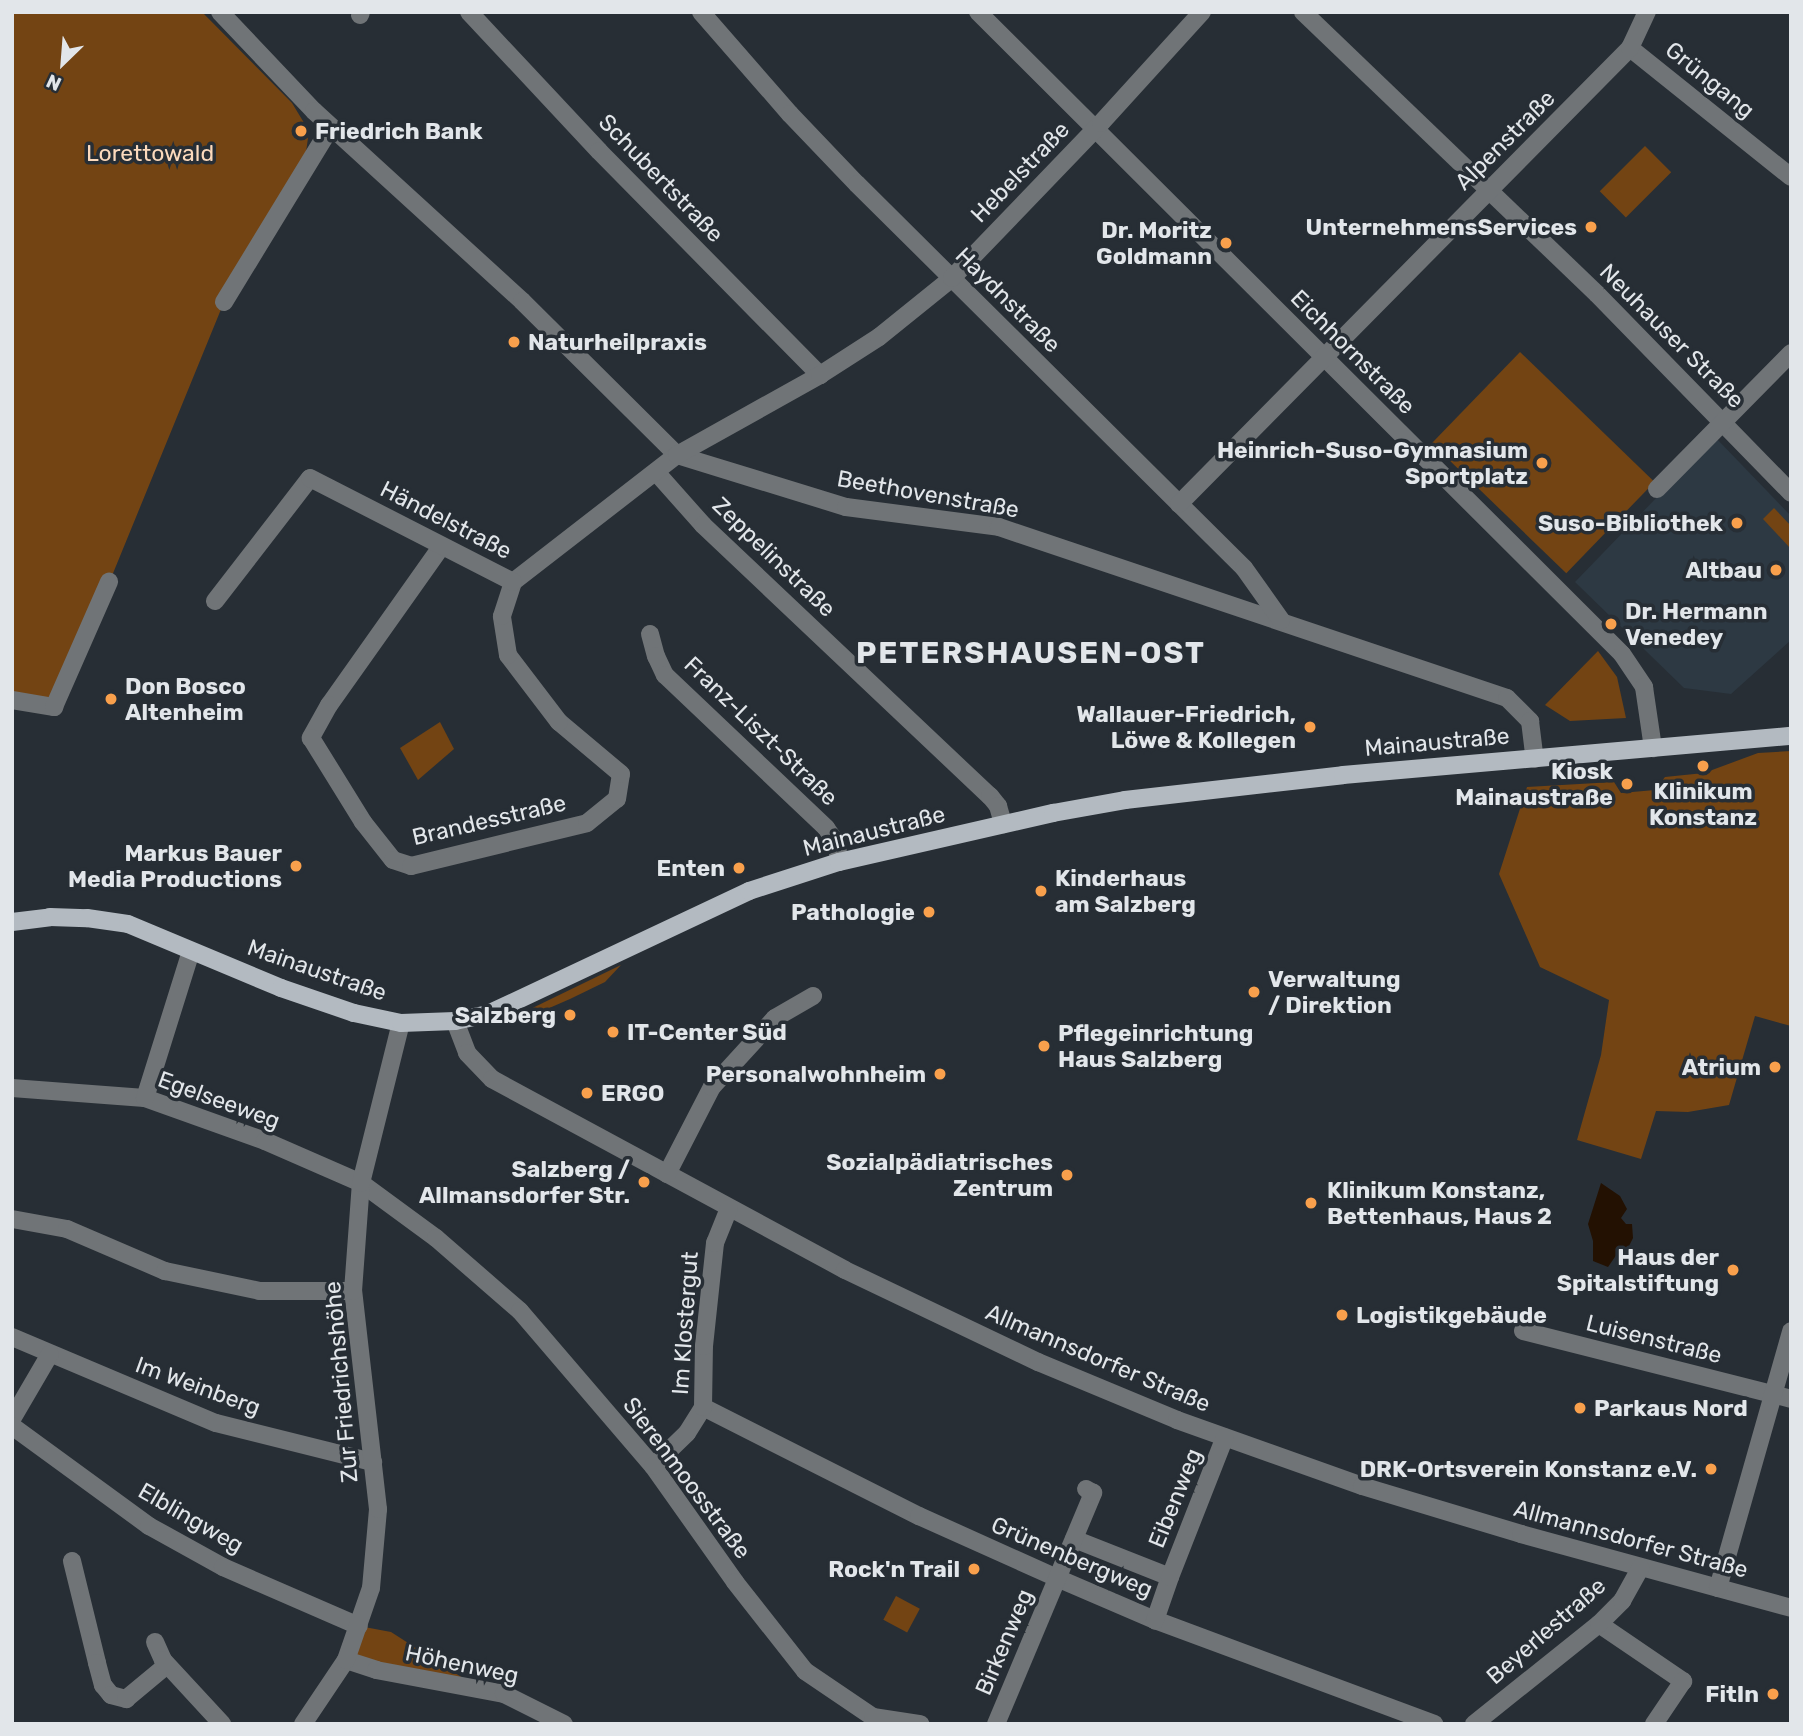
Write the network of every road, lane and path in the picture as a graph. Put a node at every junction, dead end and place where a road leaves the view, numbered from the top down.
1 (220, 12) edge
2 (469, 12) edge
3 (701, 12) edge
4 (978, 12) edge
5 (1202, 12) edge
6 (1303, 12) edge
7 (1647, 12) edge
8 (1630, 48) junction
9 (331, 127) junction
10 (1094, 131) junction
11 (1791, 177) edge
12 (1490, 190) junction
13 (952, 278) junction
14 (224, 302) dead end
15 (1791, 353) edge
16 (1323, 357) junction
17 (820, 375) junction
18 (1723, 422) junction
19 (677, 455) junction
20 (656, 472) junction
21 (1657, 489) dead end
22 (1791, 493) edge
23 (1179, 504) junction
24 (441, 547) junction
25 (109, 582) dead end
26 (513, 582) junction
27 (215, 601) dead end
28 (1281, 620) junction
29 (650, 634) dead end
30 (12, 700) edge
31 (1791, 736) edge
32 (1653, 748) junction
33 (1535, 759) junction
34 (1003, 824) junction
35 (839, 862) junction
36 (12, 922) edge
37 (191, 951) junction
38 (813, 996) dead end
39 (455, 1021) junction
40 (401, 1023) junction
41 (12, 1088) edge
42 (145, 1098) junction
43 (667, 1174) junction
44 (360, 1184) junction
45 (729, 1209) junction
46 (12, 1219) edge
47 (353, 1291) junction
48 (1522, 1331) dead end
49 (1791, 1331) edge
50 (12, 1337) edge
51 (50, 1354) junction
52 (1773, 1394) junction
53 (1791, 1399) edge
54 (703, 1407) junction
55 (12, 1419) edge
56 (12, 1426) edge
57 (1225, 1437) junction
58 (373, 1462) junction
59 (653, 1466) junction
60 (1086, 1489) dead end
61 (1074, 1539) junction
62 (72, 1561) dead end
63 (1640, 1568) junction
64 (1170, 1577) junction
65 (1057, 1578) junction
66 (1718, 1588) junction
67 (1791, 1608) edge
68 (1155, 1620) junction
69 (1599, 1624) junction
70 (359, 1626) junction
71 (155, 1642) dead end
72 (345, 1660) junction
73 (167, 1665) junction
74 (222, 1724) edge
75 (303, 1724) edge
76 (564, 1724) edge
77 (920, 1724) edge
78 (996, 1724) edge
79 (1434, 1724) edge
80 (1474, 1724) edge
81 (1654, 1724) edge

1 - 9 street, Beethovenstraße
2 - 17 street, Schubertstraße
3 - 13 street, Haydnstraße
4 - 10 street, Eichhornstraße
5 - 10 street, Hebelstraße
6 - 12 street, Neuhauser Straße
7 - 8 street, Alpenstraße
8 - 11 street, Grüngang
8 - 12 street, Alpenstraße
9 - 14 street
9 - 19 street, Beethovenstraße
10 - 13 street, Hebelstraße
10 - 16 street, Eichhornstraße
12 - 16 street, Alpenstraße
12 - 18 street, Neuhauser Straße
13 - 17 street, Hebelstraße
13 - 23 street, Haydnstraße
15 - 18 street
16 - 23 street, Alpenstraße
16 - 32 street, Eichhornstraße
17 - 19 street, Hebelstraße
18 - 21 street
18 - 22 street, Neuhauser Straße
19 - 20 street, Händelstraße
19 - 28 street, Beethovenstraße
20 - 26 street, Händelstraße
20 - 34 street, Zeppelinstraße
23 - 28 street, Haydnstraße
24 - 26 street, Händelstraße
24 - 26 street, Brandesstraße
24 - 27 street, Händelstraße
25 - 30 street
28 - 33 street, Beethovenstraße
29 - 35 street, Franz-Liszt-Straße
31 - 32 main road, Mainaustraße
32 - 33 main road, Mainaustraße
33 - 34 main road, Mainaustraße
34 - 35 main road, Mainaustraße
35 - 39 main road, Mainaustraße
36 - 37 main road, Mainaustraße
37 - 40 main road, Mainaustraße
37 - 42 street
38 - 43 street
39 - 40 main road, Mainaustraße
39 - 43 street, Allmannsdorfer Straße
40 - 44 street, Zur Friedrichshöhe
41 - 42 street, Egelseeweg
42 - 44 street, Egelseeweg
43 - 45 street, Allmannsdorfer Straße
44 - 47 street, Zur Friedrichshöhe
44 - 59 street, Sierenmoosstraße
45 - 54 street, Im Klostergut
45 - 57 street, Allmannsdorfer Straße
46 - 47 street
47 - 58 street, Zur Friedrichshöhe
48 - 52 street, Luisenstraße
49 - 52 street
50 - 51 street, Im Weinberg
51 - 55 street
51 - 58 street, Im Weinberg
52 - 53 street, Luisenstraße
52 - 66 street
54 - 59 street, Im Klostergut
54 - 65 street, Grünenbergweg
56 - 70 street, Elblingweg
57 - 63 street, Allmannsdorfer Straße
57 - 64 street, Eibenweg
58 - 70 street, Zur Friedrichshöhe
59 - 77 street, Sierenmoosstraße
60 - 61 street, Birkenweg
61 - 64 street
61 - 65 street, Birkenweg
62 - 73 street
63 - 66 street, Allmannsdorfer Straße
63 - 69 street, Beyerlestraße
64 - 68 street, Eibenweg
65 - 68 street, Grünenbergweg
65 - 78 street, Birkenweg
66 - 67 street, Allmannsdorfer Straße
68 - 79 street, Grünenbergweg
69 - 80 street, Beyerlestraße
69 - 81 street
70 - 72 street, Zur Friedrichshöhe
71 - 73 street
72 - 75 street, Zur Friedrichshöhe
72 - 76 street, Höhenweg
73 - 74 street

